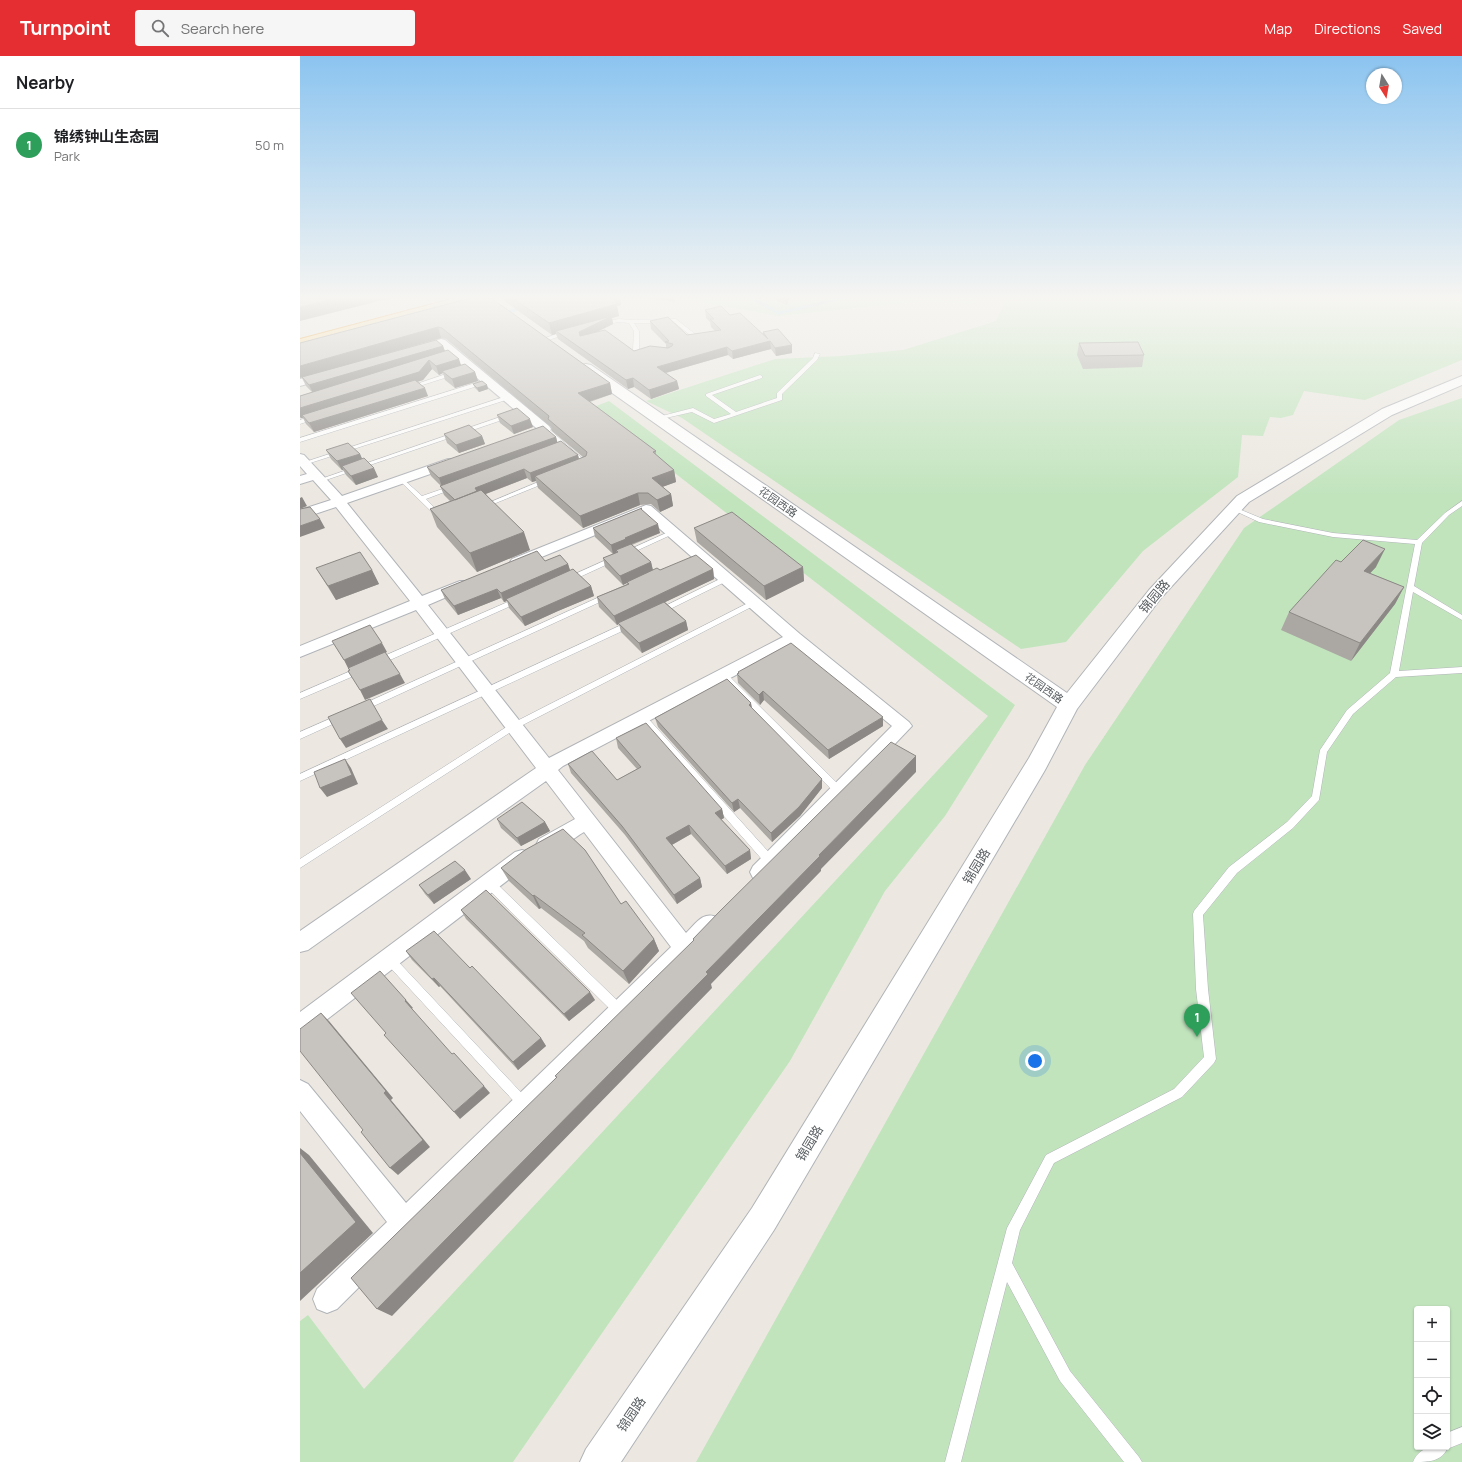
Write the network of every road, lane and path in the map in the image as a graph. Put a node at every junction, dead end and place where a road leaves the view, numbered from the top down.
1 (465, 364) edge
2 (580, 364) edge
3 (810, 364) edge
4 (472, 368) junction
5 (337, 372) edge
6 (760, 377) dead end
7 (1462, 380) edge
8 (488, 382) junction
9 (300, 383) edge
10 (405, 389) edge
11 (508, 398) junction
12 (524, 412) junction
13 (735, 414) junction
14 (322, 415) edge
15 (656, 418) junction
16 (300, 422) edge
17 (545, 429) junction
18 (531, 434) edge
19 (300, 440) edge
20 (565, 446) junction
21 (557, 448) edge
22 (466, 457) edge
23 (580, 468) edge
24 (308, 471) edge
25 (559, 476) edge
26 (402, 480) junction
27 (457, 486) edge
28 (421, 499) junction
29 (340, 502) junction
30 (1462, 503) edge
31 (480, 507) edge
32 (1234, 509) junction
33 (300, 515) edge
34 (444, 521) edge
35 (673, 532) junction
36 (1419, 542) junction
37 (500, 570) edge
38 (478, 579) edge
39 (727, 579) junction
40 (558, 583) edge
41 (1411, 587) junction
42 (620, 591) edge
43 (529, 596) edge
44 (419, 603) junction
45 (755, 603) junction
46 (1462, 618) edge
47 (443, 634) junction
48 (794, 638) junction
49 (300, 652) edge
50 (465, 662) junction
51 (1462, 670) edge
52 (1394, 674) junction
53 (723, 675) junction
54 (487, 691) junction
55 (300, 696) edge
56 (1068, 705) junction
57 (642, 717) junction
58 (514, 726) junction
59 (300, 736) edge
60 (547, 769) junction
61 (300, 778) edge
62 (840, 791) junction
63 (587, 822) junction
64 (770, 861) junction
65 (300, 864) edge
66 (749, 883) edge
67 (489, 884) junction
68 (722, 910) edge
69 (300, 943) edge
70 (685, 948) junction
71 (389, 959) junction
72 (621, 1012) junction
73 (300, 1026) edge
74 (300, 1092) edge
75 (526, 1106) junction
76 (405, 1223) junction
77 (1004, 1263) junction
78 (326, 1299) dead end
79 (1462, 1435) edge
80 (1450, 1440) edge
81 (1436, 1450) edge
82 (599, 1462) edge
83 (953, 1462) edge
84 (1134, 1462) edge
85 (1420, 1462) edge

1 - 4 street
2 - 15 street, 花园西路
3 - 13 lane
4 - 8 street
4 - 10 lane
5 - 9 street
6 - 13 lane
7 - 32 street, 锦园路
8 - 11 street
8 - 19 lane
11 - 12 street
11 - 24 lane
12 - 17 street
12 - 24 lane
13 - 15 lane
14 - 16 lane
15 - 56 street, 花园西路
17 - 18 street
17 - 20 lane
20 - 21 lane
20 - 23 lane
22 - 26 street
24 - 29 street
25 - 31 lane
26 - 28 lane
26 - 29 street
27 - 28 lane
28 - 34 lane
29 - 33 street
29 - 44 street
30 - 36 lane
32 - 36 lane
32 - 56 street, 锦园路
35 - 37 street
35 - 39 street
35 - 40 lane
36 - 41 lane
38 - 44 street
39 - 45 street
39 - 54 lane
41 - 46 lane
41 - 52 lane
42 - 50 lane
43 - 47 lane
44 - 47 street
44 - 49 street
45 - 48 street
45 - 58 lane
47 - 50 street
47 - 55 lane
48 - 53 street
48 - 62 street
50 - 54 street
50 - 59 lane
51 - 52 lane
52 - 77 lane
53 - 57 street
53 - 62 lane
54 - 58 street
54 - 61 lane
56 - 82 street, 锦园路
57 - 60 street
57 - 64 lane
58 - 60 street
58 - 65 lane
60 - 63 street
60 - 69 street
62 - 64 street
63 - 67 street
63 - 70 street
64 - 66 street
67 - 71 street
67 - 72 lane
68 - 70 street
70 - 72 street
71 - 73 street
71 - 75 lane
72 - 75 street
74 - 76 street
75 - 76 street
76 - 78 street
77 - 83 lane
77 - 84 lane
79 - 80 lane
81 - 85 lane

